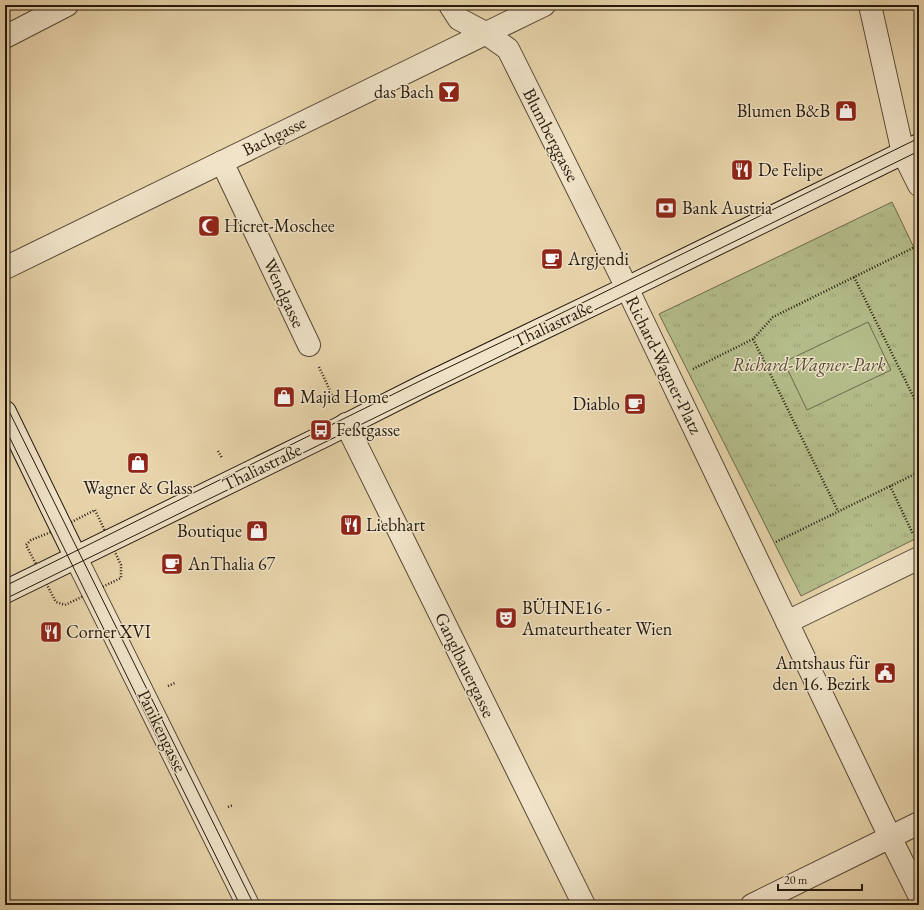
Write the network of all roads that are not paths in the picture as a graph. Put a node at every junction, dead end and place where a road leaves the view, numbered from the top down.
1 (67, 5) edge
2 (450, 5) edge
3 (544, 5) edge
4 (870, 5) edge
5 (486, 34) junction
6 (5, 37) edge
7 (911, 149) edge
8 (222, 162) junction
9 (919, 185) edge
10 (5, 268) edge
11 (628, 288) junction
12 (309, 345) road end
13 (5, 412) edge
14 (346, 424) junction
15 (917, 548) edge
16 (76, 558) junction
17 (5, 592) edge
18 (787, 622) junction
19 (919, 823) edge
20 (890, 837) junction
21 (919, 895) edge
22 (248, 905) edge
23 (584, 905) edge
24 (752, 905) edge

1 - 6 street
2 - 5 street, Blumberggasse
3 - 5 street, Bachgasse
4 - 7 street
5 - 8 street, Bachgasse
5 - 11 street, Blumberggasse
7 - 9 street
7 - 11 street, Richard-Wagner-Platz
8 - 10 street, Bachgasse
8 - 12 street, Wendgasse
11 - 14 street, Thaliastraße
11 - 18 street, Richard-Wagner-Platz
13 - 16 street
14 - 16 street, Thaliastraße
14 - 23 street, Ganglbauergasse
15 - 18 street
16 - 17 street, Thaliastraße
16 - 22 street, Panikengasse
18 - 20 street, Richard-Wagner-Platz
19 - 20 street
20 - 21 street, Richard-Wagner-Platz
20 - 24 street

